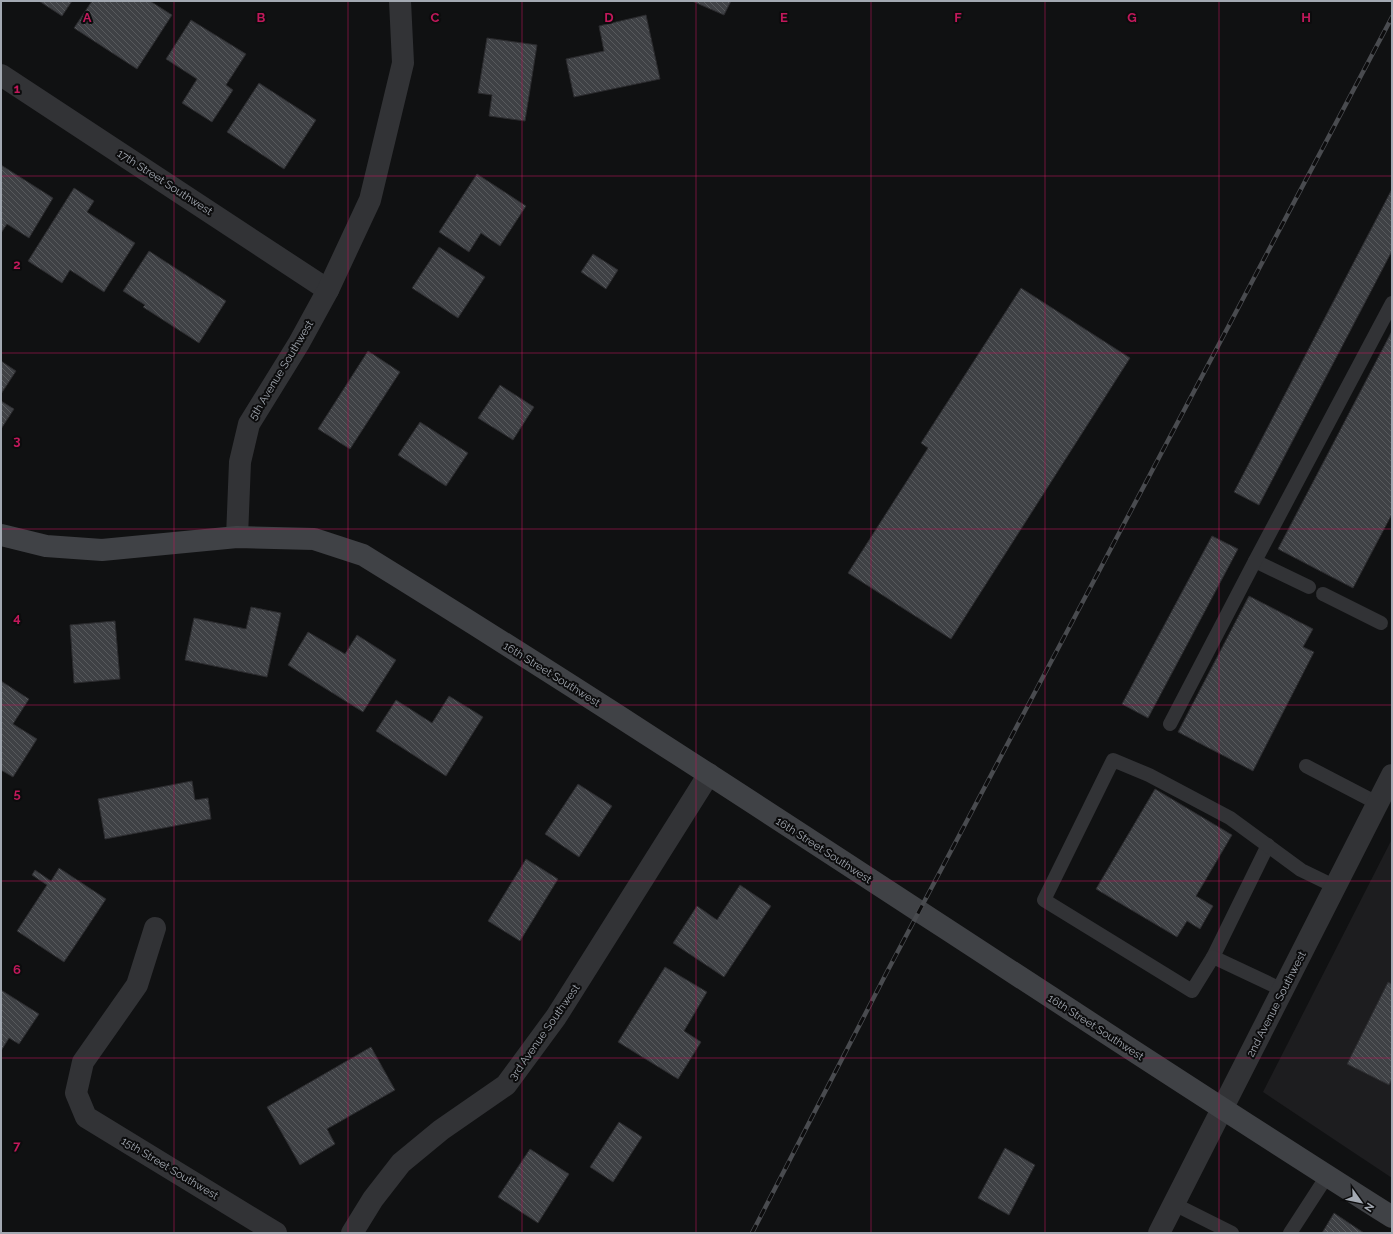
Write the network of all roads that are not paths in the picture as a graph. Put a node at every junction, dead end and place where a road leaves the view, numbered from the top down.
1 (400, 1) edge
2 (1, 75) edge
3 (328, 290) junction
4 (1392, 303) edge
5 (237, 537) junction
6 (3, 539) edge
7 (1255, 561) junction
8 (1309, 587) dead end
9 (1323, 594) dead end
10 (1381, 623) dead end
11 (1170, 724) dead end
12 (1306, 766) dead end
13 (709, 774) junction
14 (1392, 774) edge
15 (1377, 803) junction
16 (1268, 846) junction
17 (1336, 887) junction
18 (155, 928) dead end
19 (1213, 957) junction
20 (1283, 990) junction
21 (1222, 1109) junction
22 (1327, 1176) junction
23 (1174, 1204) junction
24 (1392, 1217) edge
25 (276, 1233) edge
26 (352, 1233) edge
27 (1159, 1233) edge
28 (1232, 1233) edge
29 (1291, 1233) edge

1 - 3 street, 5th Avenue Southwest
2 - 3 street, 17th Street Southwest
3 - 5 street, 5th Avenue Southwest
4 - 7 lane
5 - 6 main road
5 - 13 main road, 16th Street Southwest
7 - 8 lane
7 - 11 lane
9 - 10 lane
12 - 15 lane
13 - 21 main road, 16th Street Southwest
13 - 26 street, 3rd Avenue Southwest
14 - 15 street, 2nd Avenue Southwest
15 - 17 street, 2nd Avenue Southwest
16 - 17 lane
16 - 19 lane
16 - 19 lane
17 - 20 street, 2nd Avenue Southwest
18 - 25 street, 15th Street Southwest
19 - 20 lane
20 - 21 street, 2nd Avenue Southwest
21 - 22 main road, 16th Street Southwest
21 - 23 street, 2nd Avenue Southwest
22 - 24 main road, 16th Street Southwest
22 - 29 lane
23 - 27 street, 2nd Avenue Southwest
23 - 28 lane

